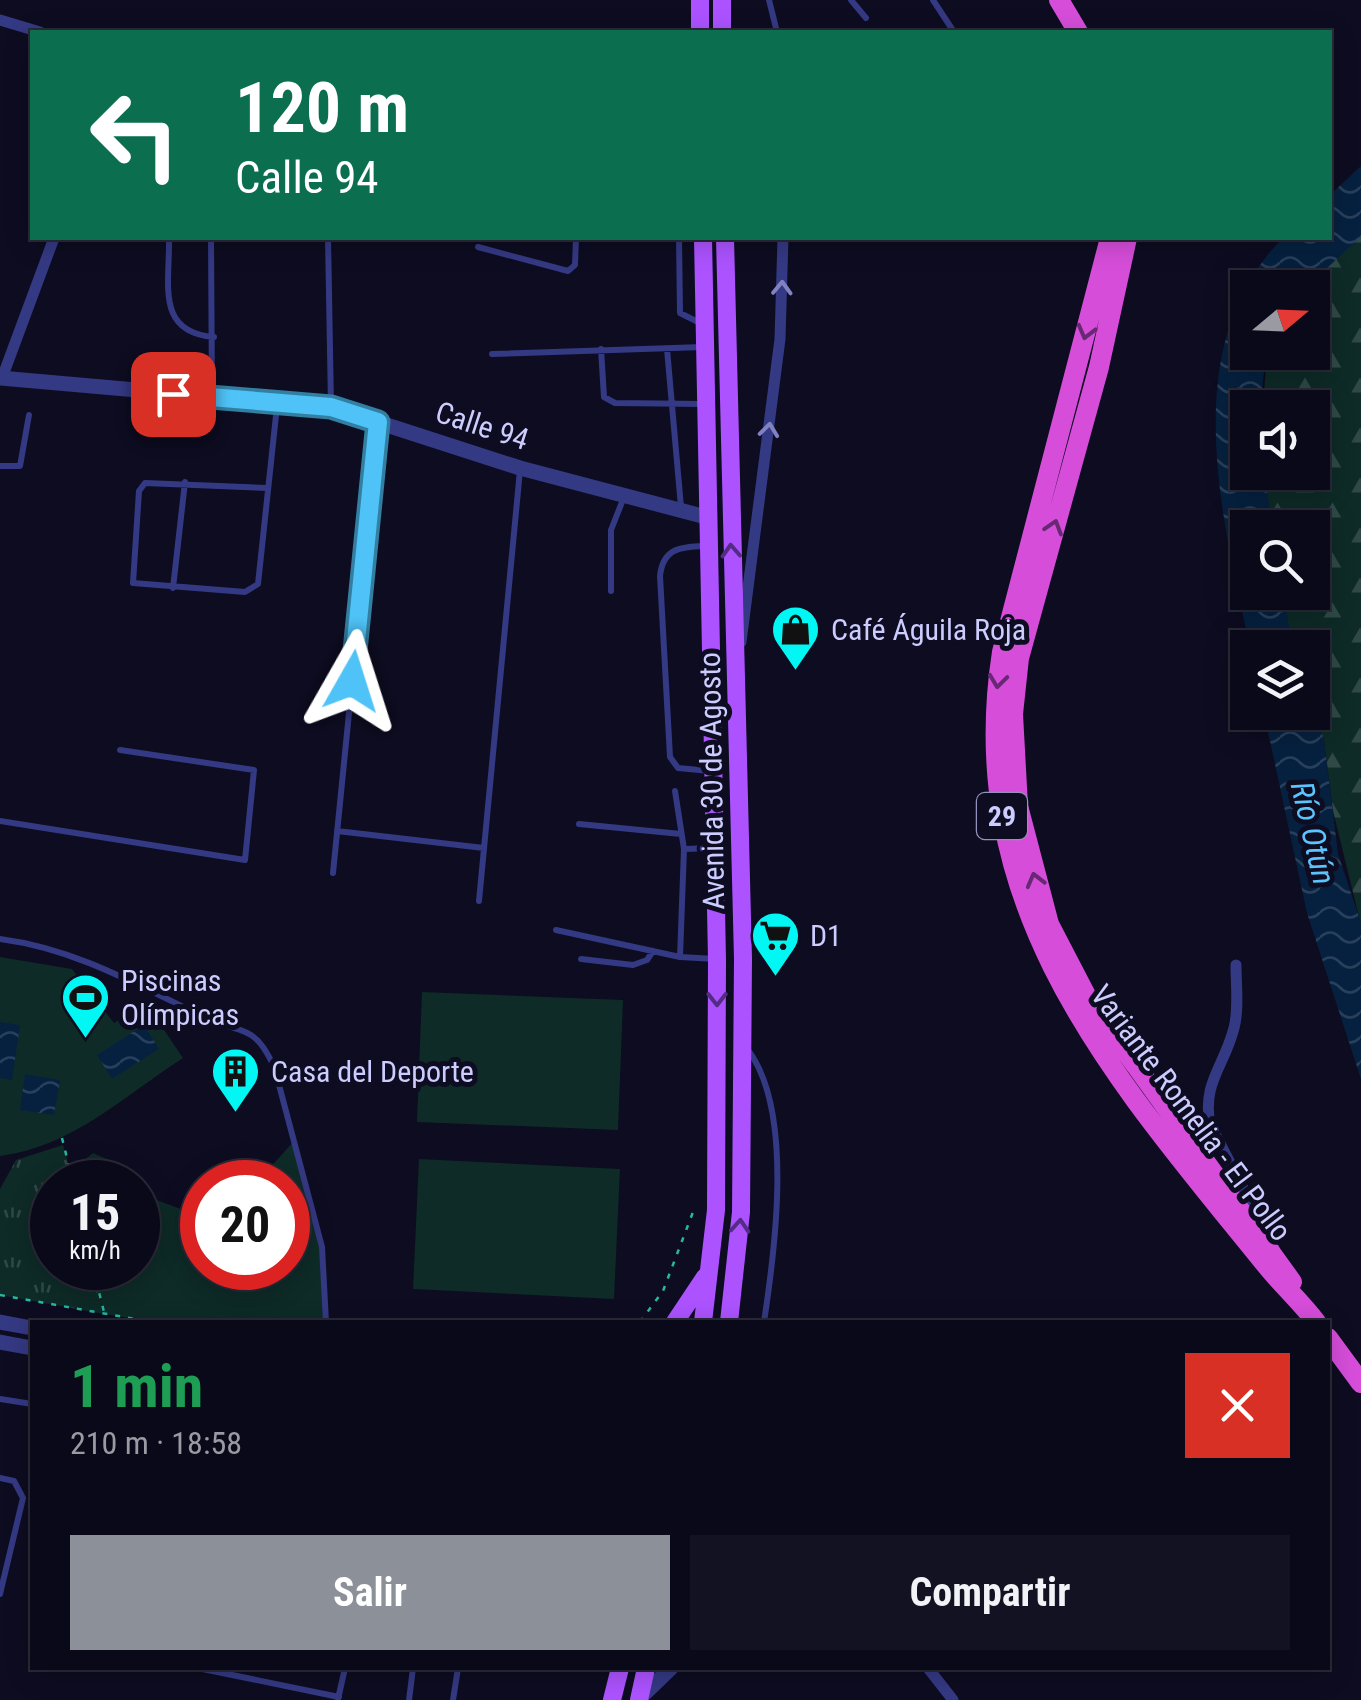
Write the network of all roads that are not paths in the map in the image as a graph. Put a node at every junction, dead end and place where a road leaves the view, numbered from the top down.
1 (700, 0) edge
2 (769, 0) edge
3 (851, 0) edge
4 (933, 0) edge
5 (1059, 0) edge
6 (866, 18) dead end
7 (0, 20) edge
8 (33, 30) edge
9 (700, 30) edge
10 (776, 30) edge
11 (953, 30) edge
12 (1077, 30) edge
13 (53, 240) edge
14 (169, 240) edge
15 (211, 240) edge
16 (328, 240) edge
17 (576, 240) edge
18 (679, 240) edge
19 (702, 240) edge
20 (724, 240) edge
21 (783, 240) edge
22 (1109, 240) edge
23 (1127, 240) edge
24 (478, 247) dead end
25 (704, 324) junction
26 (214, 337) junction
27 (704, 347) junction
28 (600, 349) junction
29 (668, 349) junction
30 (492, 354) dead end
31 (1, 378) edge
32 (212, 398) junction
33 (278, 402) junction
34 (704, 404) junction
35 (674, 405) junction
36 (331, 407) junction
37 (29, 415) dead end
38 (378, 422) junction
39 (0, 466) edge
40 (520, 468) junction
41 (185, 482) junction
42 (267, 488) junction
43 (624, 496) junction
44 (681, 510) junction
45 (706, 517) junction
46 (708, 546) junction
47 (172, 588) junction
48 (611, 590) dead end
49 (738, 666) junction
50 (120, 750) dead end
51 (715, 771) junction
52 (676, 791) dead end
53 (0, 820) edge
54 (579, 824) dead end
55 (337, 831) junction
56 (681, 834) junction
57 (484, 848) junction
58 (716, 848) junction
59 (684, 849) junction
60 (333, 873) dead end
61 (479, 902) dead end
62 (556, 930) dead end
63 (0, 939) edge
64 (653, 952) junction
65 (680, 957) junction
66 (581, 960) dead end
67 (717, 960) junction
68 (1236, 965) dead end
69 (743, 1043) junction
70 (1278, 1257) junction
71 (710, 1268) junction
72 (1313, 1318) edge
73 (326, 1320) edge
74 (676, 1320) edge
75 (703, 1320) edge
76 (729, 1320) edge
77 (764, 1320) edge
78 (0, 1322) edge
79 (30, 1328) edge
80 (1330, 1341) edge
81 (0, 1342) edge
82 (30, 1348) edge
83 (1361, 1383) edge
84 (0, 1399) edge
85 (30, 1404) edge
86 (0, 1478) edge
87 (0, 1594) edge
88 (207, 1670) edge
89 (344, 1670) edge
90 (413, 1670) edge
91 (458, 1670) edge
92 (618, 1670) edge
93 (646, 1670) edge
94 (669, 1670) edge
95 (930, 1670) edge
96 (338, 1698) edge
97 (613, 1698) edge
98 (639, 1699) edge
99 (409, 1700) edge
100 (453, 1700) edge
101 (953, 1700) edge

1 - 9 main road
2 - 10 lane
3 - 6 lane
4 - 11 lane
5 - 12 highway
7 - 8 street
13 - 31 street
14 - 26 lane
15 - 26 lane
16 - 36 lane
17 - 24 lane
18 - 25 lane
19 - 25 main road, Avenida 30 de Agosto
49 -> 20 main road, Avenida 30 de Agosto
49 -> 21 street
22 -> 72 highway, Variante Romelia - El Pollo / 29
70 -> 23 highway, Variante Romelia - El Pollo / 29
25 - 27 main road, Avenida 30 de Agosto
26 - 32 lane
27 - 29 lane
27 - 34 main road, Avenida 30 de Agosto
28 - 29 lane
28 - 30 lane
28 - 35 lane
29 - 35 lane
31 - 32 street, Calle 94
32 - 33 street, Calle 94
33 - 36 street, Calle 94
33 - 42 lane
34 - 35 lane
34 - 45 main road, Avenida 30 de Agosto
35 - 44 lane
36 - 38 street, Calle 94
37 - 39 lane
38 - 40 street, Calle 94
38 - 55 lane
40 - 43 street, Calle 94
40 - 57 lane
41 - 42 lane
41 - 47 lane
41 - 47 lane
42 - 47 lane
43 - 44 street, Calle 94
43 - 48 lane
44 - 45 street, Calle 94
45 - 46 main road, Avenida 30 de Agosto
46 - 51 main road, Avenida 30 de Agosto
46 - 51 lane
49 - 69 main road, Avenida 30 de Agosto
50 - 53 lane
51 - 58 main road, Avenida 30 de Agosto
52 - 56 lane
54 - 56 lane
55 - 57 lane
55 - 60 lane
56 - 59 lane
57 - 61 lane
58 - 59 lane
58 - 67 main road, Avenida 30 de Agosto
59 - 65 lane
62 - 64 lane
63 - 73 lane
64 - 65 lane
64 - 66 lane
65 - 67 lane
67 -> 71 main road, Avenida 30 de Agosto
68 - 70 street
76 -> 69 main road, Avenida 30 de Agosto
69 - 77 lane
70 - 72 highway, Variante Romelia - El Pollo / 29
71 - 74 main road
71 - 75 main road, Avenida 30 de Agosto
78 - 79 street
80 - 83 highway
81 - 82 street
84 - 85 lane
86 - 87 lane
88 - 96 lane
89 - 96 lane
90 - 99 lane
91 - 100 lane
92 - 97 main road
93 - 98 main road
94 - 98 street
95 - 101 street

